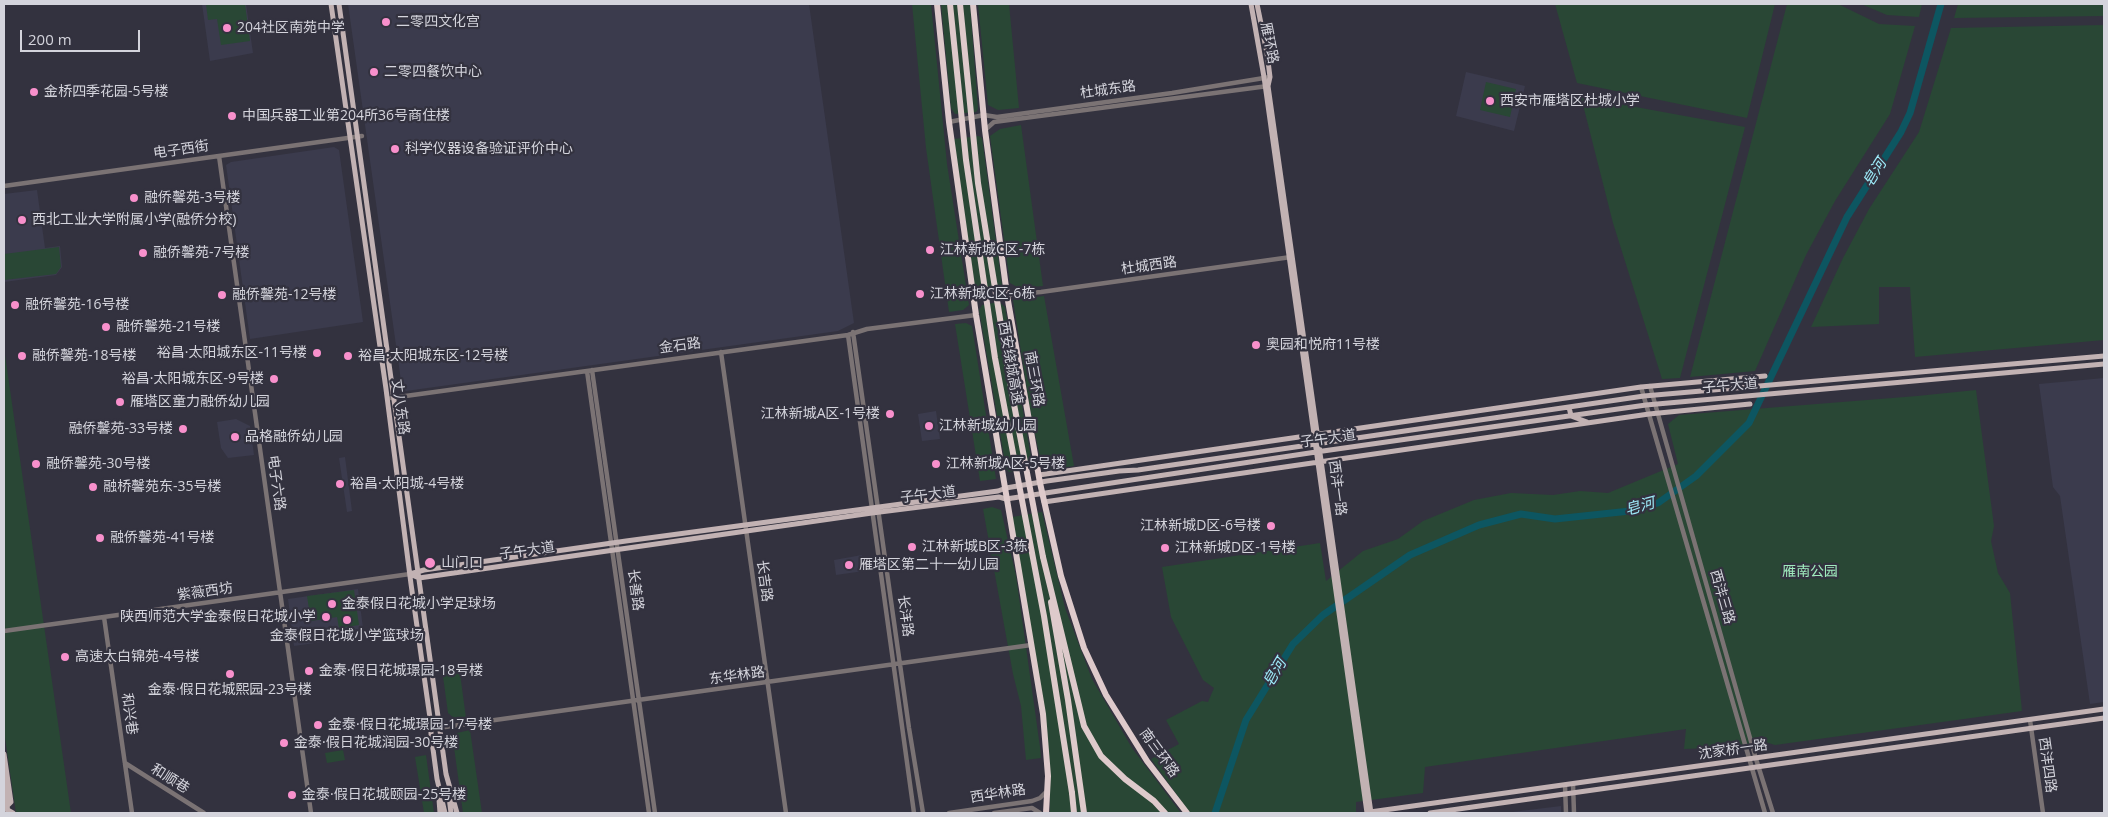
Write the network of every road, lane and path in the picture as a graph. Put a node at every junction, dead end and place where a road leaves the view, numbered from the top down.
1 (332, 4) edge
2 (339, 4) edge
3 (937, 4) edge
4 (950, 4) edge
5 (960, 4) edge
6 (973, 4) edge
7 (1251, 4) edge
8 (1257, 4) edge
9 (1267, 77) junction
10 (1266, 86) junction
11 (984, 115) junction
12 (949, 122) junction
13 (985, 130) junction
14 (359, 137) junction
15 (350, 138) junction
16 (219, 156) junction
17 (4, 186) edge
18 (1291, 257) junction
19 (1007, 295) junction
20 (976, 315) junction
21 (854, 332) junction
22 (848, 334) junction
23 (721, 352) junction
24 (2104, 356) edge
25 (2104, 364) edge
26 (589, 370) junction
27 (1765, 376) dead end
28 (1650, 386) junction
29 (1641, 387) junction
30 (1652, 395) junction
31 (1644, 396) junction
32 (387, 398) junction
33 (394, 398) junction
34 (1655, 404) junction
35 (1750, 404) dead end
36 (1646, 405) junction
37 (1569, 407) junction
38 (1657, 413) junction
39 (1649, 414) junction
40 (1571, 416) junction
41 (1588, 423) junction
42 (1316, 434) junction
43 (1317, 443) junction
44 (1318, 452) junction
45 (1320, 462) junction
46 (1039, 479) junction
47 (1006, 488) junction
48 (1042, 494) junction
49 (1006, 500) junction
50 (1044, 502) junction
51 (879, 509) junction
52 (872, 510) junction
53 (746, 528) junction
54 (614, 546) junction
55 (1043, 557) junction
56 (418, 571) junction
57 (410, 574) junction
58 (419, 578) junction
59 (281, 592) junction
60 (104, 617) junction
61 (4, 632) edge
62 (1032, 645) junction
63 (900, 664) junction
64 (894, 665) junction
65 (767, 683) junction
66 (640, 701) junction
67 (634, 702) junction
68 (2104, 709) edge
69 (2104, 718) edge
70 (2030, 720) junction
71 (444, 727) dead end
72 (2031, 729) junction
73 (4, 754) edge
74 (1748, 759) junction
75 (1756, 759) junction
76 (125, 763) junction
77 (1758, 766) junction
78 (1751, 768) junction
79 (446, 774) junction
80 (437, 779) junction
81 (4, 781) edge
82 (1573, 784) junction
83 (1566, 785) junction
84 (1047, 790) junction
85 (1574, 793) junction
86 (1566, 794) junction
87 (8, 810) edge
88 (132, 813) edge
89 (204, 813) edge
90 (311, 813) edge
91 (440, 813) edge
92 (445, 813) edge
93 (451, 813) edge
94 (457, 813) edge
95 (650, 813) edge
96 (655, 813) edge
97 (786, 813) edge
98 (914, 813) edge
99 (923, 813) edge
100 (949, 813) edge
101 (994, 813) edge
102 (1040, 813) edge
103 (1046, 813) edge
104 (1073, 813) edge
105 (1084, 813) edge
106 (1166, 813) edge
107 (1187, 813) edge
108 (1368, 813) edge
109 (1430, 813) edge
110 (1566, 813) edge
111 (1574, 813) edge
112 (1765, 813) edge
113 (1773, 813) edge
114 (2043, 813) edge

1 - 15 main road, 丈八东路
2 - 14 main road, 丈八东路
3 - 12 highway
4 - 104 highway, 西安绕城高速, bridge
5 - 55 highway, 西安绕城高速, bridge
6 - 11 highway, 南三环路
7 - 9 main road, 雁环路
8 - 9 main road, 雁环路
9 - 10 main road, 雁环路
9 - 11 street, 杜城东路
10 - 13 street, 杜城东路
10 - 18 main road, 西沣一路
11 - 12 street, 杜城东路
11 - 13 highway, 南三环路
12 - 20 highway
13 - 19 highway, 南三环路
14 - 15 street, 电子西街
14 - 33 main road, 丈八东路
15 - 16 street, 电子西街
15 - 32 main road, 丈八东路
16 - 17 street, 电子西街
16 - 59 street, 电子六路
18 - 19 street, 杜城西路
18 - 42 main road, 西沣一路
19 - 46 highway, 南三环路
20 - 21 street, 金石路
20 - 47 highway
21 - 22 street, 金石路
21 - 51 street, 长沣路
22 - 23 street, 金石路
22 - 52 street, 长沣路
23 - 26 street, 金石路
23 - 53 street, 长吉路
24 - 30 main road, 子午大道
25 - 34 main road, 子午大道
26 - 33 street, 金石路
26 - 54 street, 长善路
27 - 28 main road
28 - 29 main road
28 - 30 street, 西沣三路
29 - 31 street, 西沣三路
29 - 42 main road
30 - 31 main road, 子午大道
30 - 34 street, 西沣三路
31 - 36 street, 西沣三路
31 - 37 main road, 子午大道
32 - 33 street, 金石路
32 - 57 main road, 丈八东路
33 - 56 main road, 丈八东路
34 - 36 main road, 子午大道
34 - 38 street, 西沣三路
35 - 38 main road
36 - 39 street, 西沣三路
36 - 40 main road, 子午大道
37 - 40 main road
37 - 43 main road, 子午大道
38 - 39 main road
38 - 75 street, 西沣三路
39 - 41 main road
39 - 74 street, 西沣三路
40 - 41 main road
40 - 44 main road, 子午大道
41 - 45 main road
42 - 43 main road, 西沣一路
42 - 46 main road
43 - 44 main road, 西沣一路
43 - 46 main road, 子午大道
44 - 45 main road, 西沣一路
44 - 48 main road, 子午大道
45 - 50 main road
45 - 108 main road, 西沣一路
46 - 47 main road, 子午大道
46 - 48 highway, 南三环路
47 - 49 highway
47 - 51 main road, 子午大道
48 - 49 main road, 子午大道
48 - 50 highway, 南三环路
49 - 51 main road, 子午大道
49 - 62 highway
50 - 107 highway, 南三环路
51 - 52 main road, 子午大道
51 - 63 street, 长沣路
52 - 53 main road, 子午大道
52 - 64 street, 长沣路
53 - 54 main road, 子午大道
53 - 65 street, 长吉路
54 - 56 main road, 子午大道
54 - 58 main road, 子午大道
54 - 66 street, 长善路
54 - 67 street, 长善路
55 - 105 highway, 西安绕城高速
55 - 106 highway
56 - 57 main road, 子午大道
56 - 58 main road, 丈八东路
57 - 58 main road
57 - 59 street, 紫薇西坊
57 - 80 main road, 丈八东路
58 - 79 main road, 丈八东路
59 - 60 street, 紫薇西坊
59 - 90 street, 电子六路
60 - 61 street, 紫薇西坊
60 - 76 street, 和兴巷
62 - 63 street, 东华林路
62 - 84 highway
63 - 64 street, 东华林路
63 - 99 street, 长沣路
64 - 65 street, 东华林路
64 - 98 street, 长沣路
65 - 66 street, 东华林路
65 - 97 street, 长吉路
66 - 67 street, 东华林路
66 - 96 street, 长善路
67 - 71 street, 东华林路
67 - 95 street, 长善路
68 - 70 main road, 沈家桥一路
69 - 72 main road, 沈家桥一路
70 - 72 street, 西沣四路
70 - 75 main road, 沈家桥一路
72 - 77 main road, 沈家桥一路
72 - 114 street, 西沣四路
73 - 87 main road
74 - 75 main road, 沈家桥一路
74 - 78 street, 西沣三路
74 - 82 main road, 沈家桥一路
75 - 77 street, 西沣三路
76 - 88 street, 和兴巷
76 - 89 street, 和顺巷
77 - 78 main road, 沈家桥一路
77 - 113 street, 西沣三路
78 - 85 main road, 沈家桥一路
78 - 112 street, 西沣三路
79 - 93 main road, 丈八东路
79 - 94 main road, 丈八东路
80 - 91 main road
80 - 92 main road, 丈八东路
81 - 87 main road
82 - 83 main road, 沈家桥一路
82 - 85 street
83 - 86 street
83 - 108 main road, 沈家桥一路
84 - 100 street, 西华林路
84 - 103 highway
85 - 86 main road, 沈家桥一路
85 - 111 street
86 - 109 main road, 沈家桥一路
86 - 110 street
101 - 102 street, 西华林路

